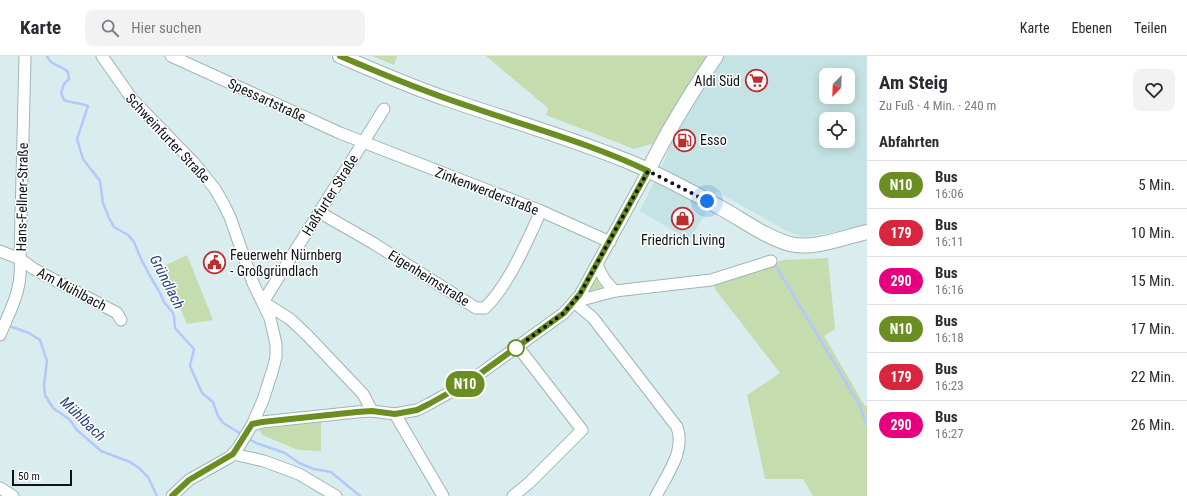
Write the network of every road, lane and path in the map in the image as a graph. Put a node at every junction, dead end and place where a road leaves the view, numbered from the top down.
1 (25, 56) edge
2 (102, 56) edge
3 (171, 56) edge
4 (340, 56) edge
5 (716, 56) edge
6 (384, 109) dead end
7 (364, 143) junction
8 (648, 171) junction
9 (541, 211) junction
10 (319, 212) junction
11 (867, 232) edge
12 (610, 242) junction
13 (0, 251) edge
14 (20, 259) junction
15 (771, 261) dead end
16 (597, 264) junction
17 (615, 291) junction
18 (577, 298) junction
19 (263, 302) junction
20 (274, 314) junction
21 (120, 320) dead end
22 (0, 335) edge
23 (518, 347) junction
24 (372, 411) junction
25 (395, 414) junction
26 (251, 427) junction
27 (236, 451) junction
28 (0, 488) edge
29 (14, 496) edge
30 (172, 496) edge
31 (336, 496) edge
32 (443, 496) edge
33 (513, 496) edge
34 (656, 496) edge

1 - 14 street, Hans-Fellner-Straße
2 - 19 street, Schweinfurter Straße
3 - 7 street, Spessartstraße
4 - 8 main road
5 - 8 main road
6 - 7 street, Haßfurter Straße
7 - 9 street, Zinkenwerderstraße
7 - 10 street, Haßfurter Straße
8 - 11 main road
8 - 12 street
9 - 10 street, Eigenheimstraße
9 - 12 street, Zinkenwerderstraße
10 - 19 street, Haßfurter Straße
12 - 16 street
13 - 14 street, Am Mühlbach
14 - 21 street, Am Mühlbach
14 - 22 street, Hans-Fellner-Straße
15 - 17 street
16 - 17 street
16 - 18 street
17 - 18 street
18 - 23 street
18 - 34 street
19 - 20 street, Schweinfurter Straße
20 - 24 street
20 - 26 street, Schweinfurter Straße
23 - 25 street
23 - 33 street
24 - 25 street
24 - 26 street
25 - 32 street
26 - 27 street, Schweinfurter Straße
27 - 30 street
27 - 31 street
28 - 29 street

